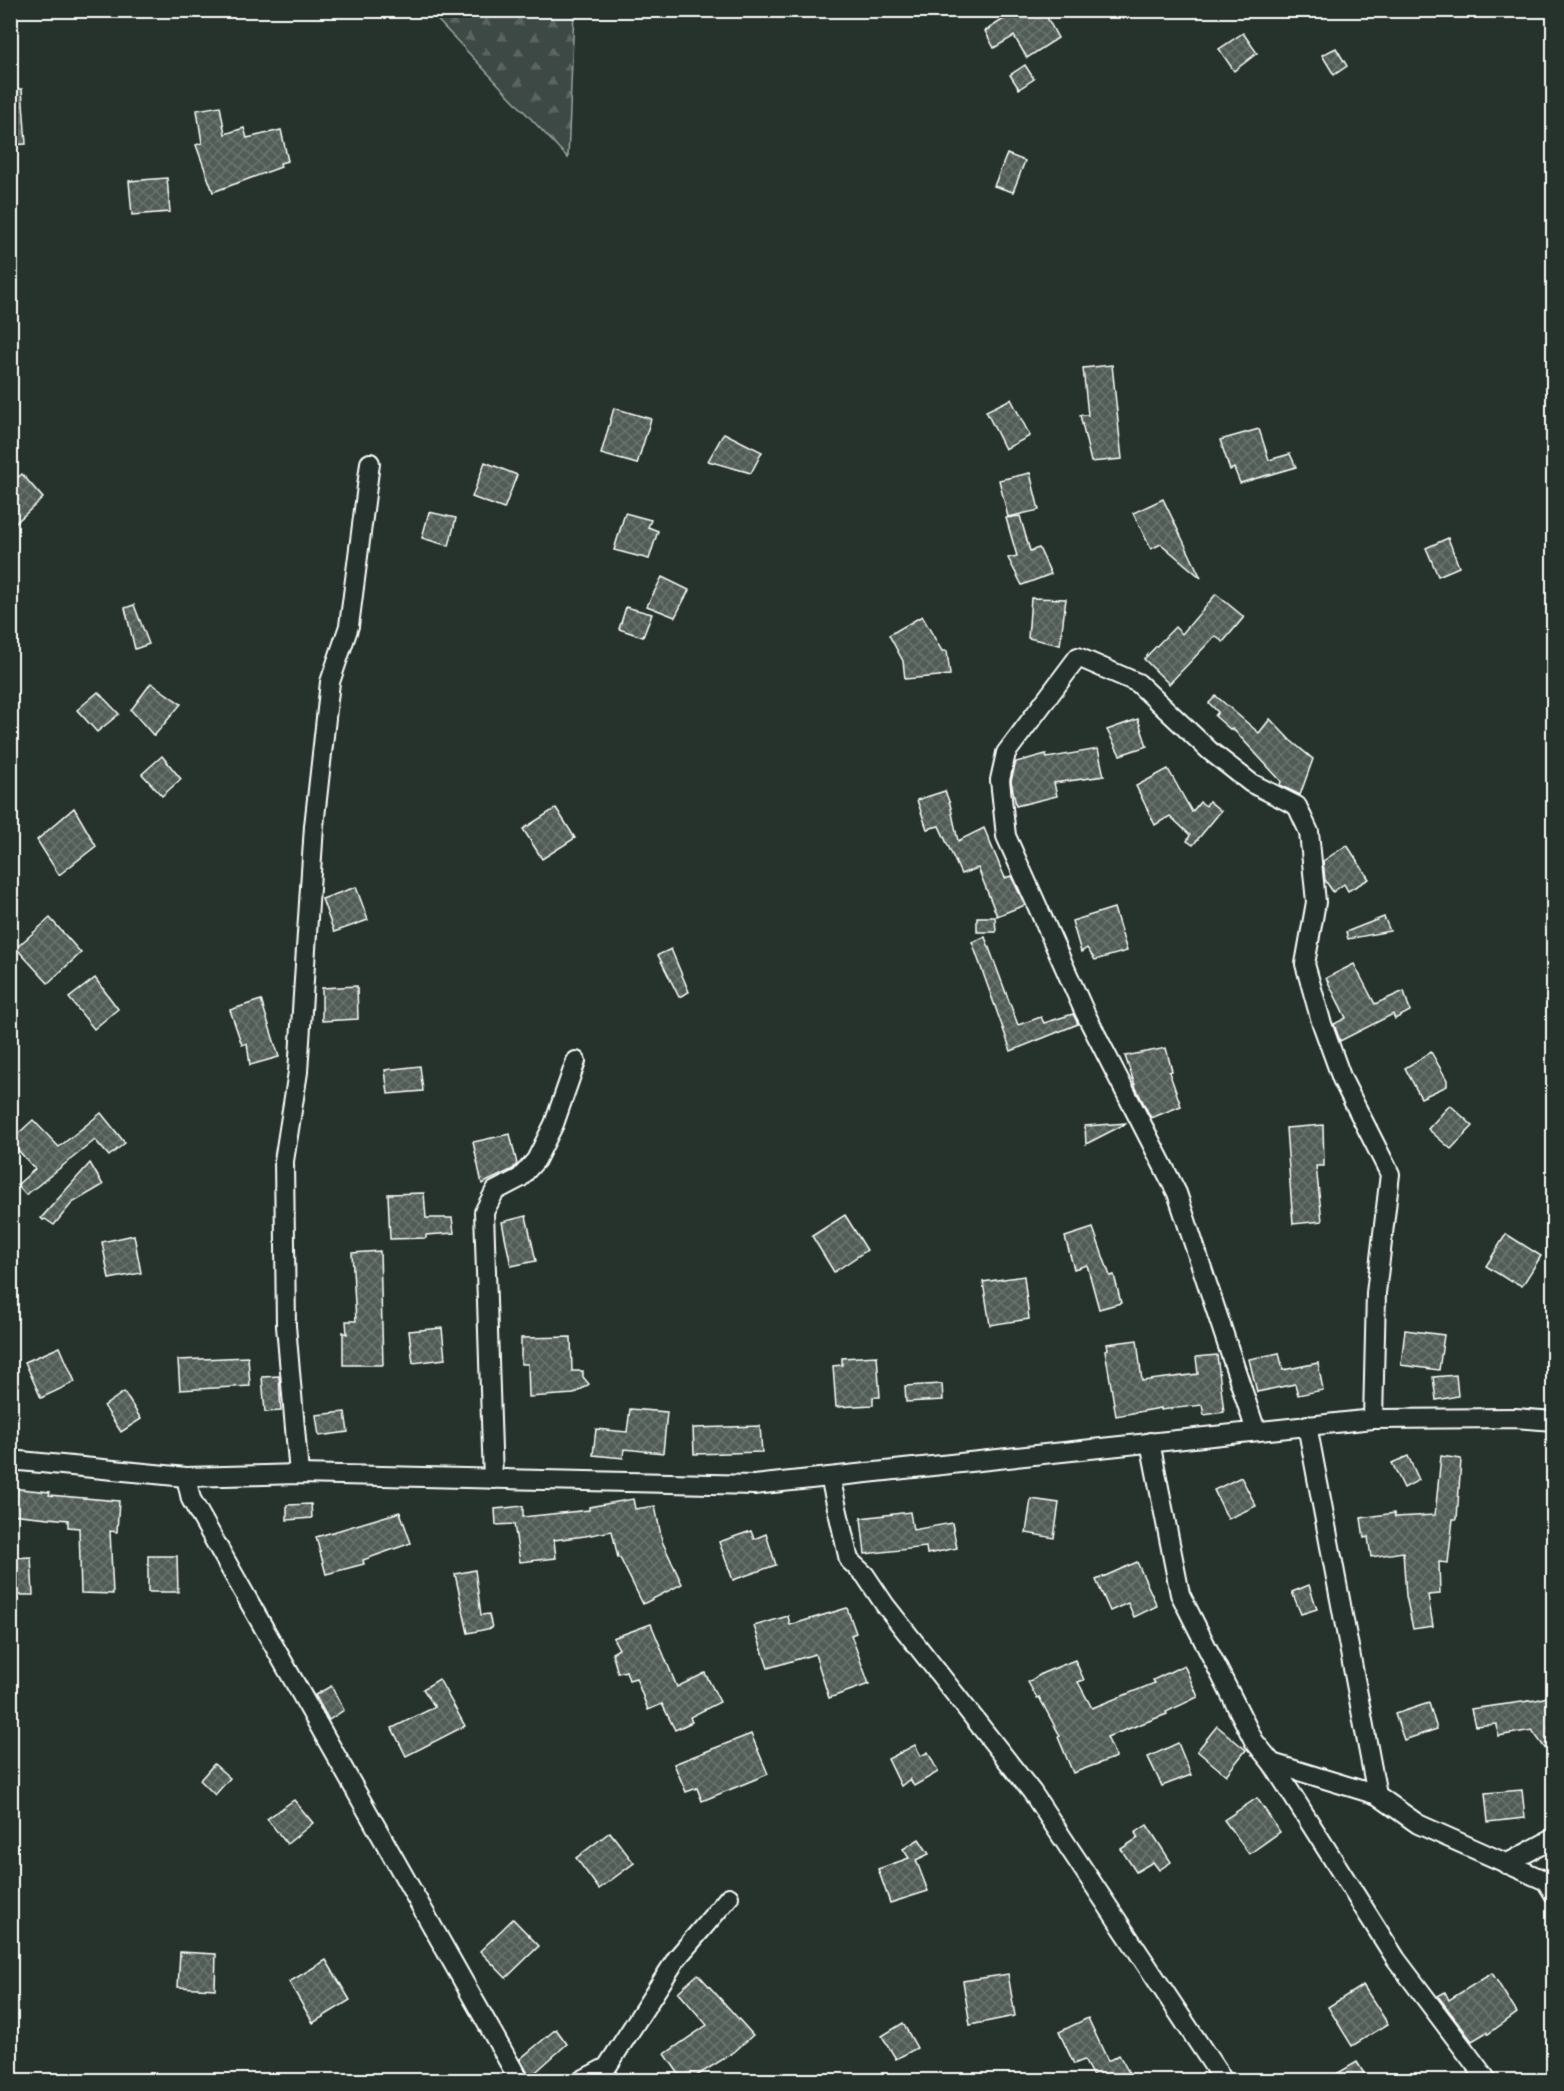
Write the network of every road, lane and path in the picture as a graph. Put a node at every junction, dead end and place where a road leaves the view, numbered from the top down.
1 (370, 463) dead end
2 (576, 1061) dead end
3 (1373, 1419) junction
4 (1554, 1421) edge
5 (1307, 1425) junction
6 (1256, 1431) junction
7 (1150, 1442) junction
8 (10, 1460) edge
9 (299, 1474) junction
10 (186, 1476) junction
11 (830, 1477) junction
12 (493, 1479) junction
13 (1272, 1763) junction
14 (1377, 1795) junction
15 (1554, 1838) edge
16 (1506, 1864) junction
17 (1554, 1894) edge
18 (729, 1897) dead end
19 (519, 2080) edge
20 (582, 2080) edge
21 (1223, 2080) edge
22 (1487, 2080) edge

1 - 9 street
2 - 12 street
3 - 4 street
3 - 5 street
3 - 6 street
5 - 6 street
5 - 14 street
6 - 7 street
7 - 11 street
7 - 13 street
8 - 10 street
9 - 10 street
9 - 12 street
10 - 19 street
11 - 12 street
11 - 21 street
13 - 14 street
13 - 22 street
14 - 16 street
15 - 16 street
16 - 17 street
18 - 20 street

